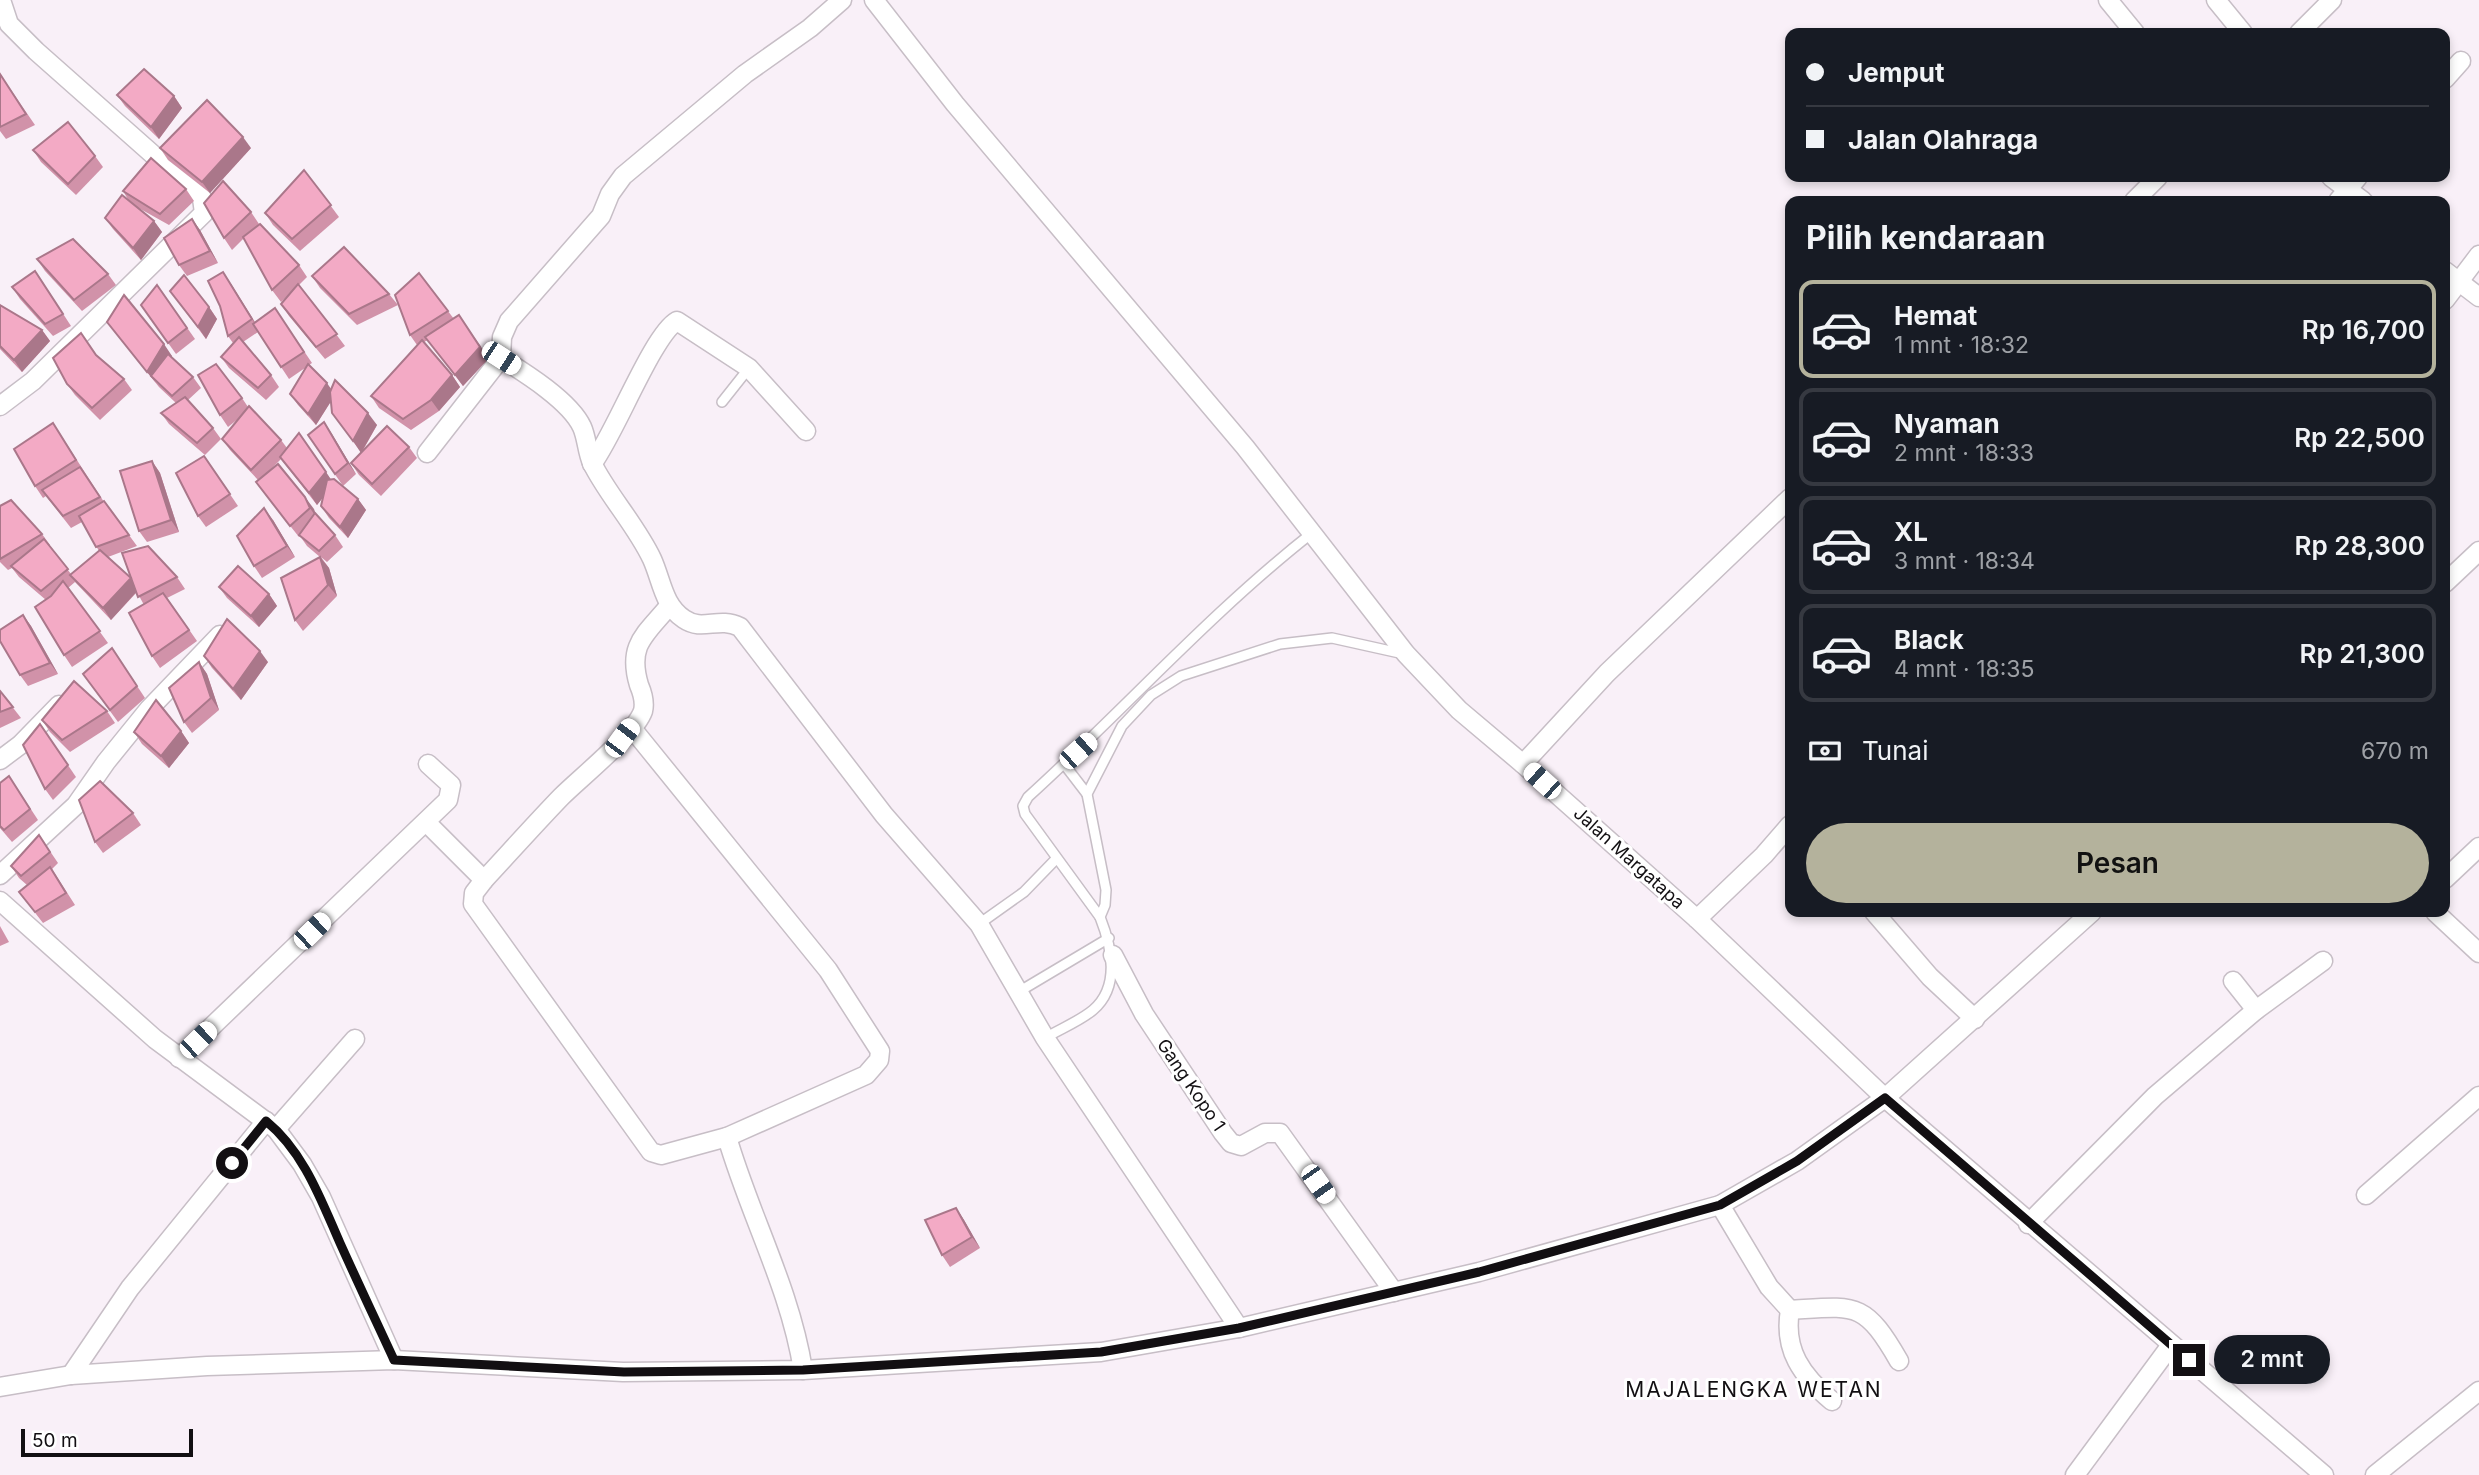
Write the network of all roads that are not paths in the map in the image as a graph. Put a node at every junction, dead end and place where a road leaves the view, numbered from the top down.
1 (1, 0) edge
2 (842, 0) edge
3 (874, 0) edge
4 (2108, 0) edge
5 (2216, 0) edge
6 (2332, 0) edge
7 (2131, 28) edge
8 (2240, 28) edge
9 (2304, 28) edge
10 (2461, 61) dead end
11 (2450, 73) edge
12 (2153, 182) edge
13 (2139, 196) edge
14 (2479, 255) edge
15 (2450, 275) edge
16 (2459, 283) junction
17 (2450, 294) edge
18 (2479, 297) edge
19 (501, 358) junction
20 (749, 368) junction
21 (722, 402) dead end
22 (0, 406) edge
23 (806, 431) dead end
24 (427, 453) dead end
25 (592, 464) junction
26 (1785, 503) edge
27 (1314, 532) junction
28 (2479, 551) edge
29 (2450, 578) edge
30 (669, 606) junction
31 (220, 635) edge
32 (1406, 654) junction
33 (69, 695) edge
34 (631, 727) junction
35 (0, 760) edge
36 (428, 764) dead end
37 (1064, 764) junction
38 (1523, 764) junction
39 (1087, 794) junction
40 (426, 822) junction
41 (1785, 831) edge
42 (2479, 847) edge
43 (1056, 859) junction
44 (2450, 874) edge
45 (0, 875) edge
46 (485, 880) junction
47 (0, 901) edge
48 (1100, 917) junction
49 (1878, 917) edge
50 (2087, 917) edge
51 (2440, 917) edge
52 (1697, 919) junction
53 (979, 924) junction
54 (1111, 946) junction
55 (2479, 953) edge
56 (2323, 961) dead end
57 (2234, 981) dead end
58 (1020, 991) junction
59 (2256, 1010) junction
60 (1975, 1019) junction
61 (1045, 1038) junction
62 (355, 1039) dead end
63 (179, 1058) junction
64 (2479, 1096) edge
65 (1885, 1098) junction
66 (271, 1125) junction
67 (727, 1138) junction
68 (2367, 1195) dead end
69 (1720, 1205) junction
70 (2028, 1224) junction
71 (1394, 1292) junction
72 (1790, 1310) junction
73 (1239, 1328) junction
74 (2171, 1345) junction
75 (394, 1360) junction
76 (1899, 1361) dead end
77 (803, 1370) junction
78 (71, 1375) junction
79 (0, 1387) edge
80 (2479, 1391) edge
81 (1832, 1401) dead end
82 (2076, 1475) edge
83 (2324, 1475) edge
84 (2375, 1475) edge

1 - 22 street
2 - 19 street
3 - 27 street, Jalan Margatapa
4 - 7 street
5 - 8 street
6 - 9 street
10 - 11 street
12 - 13 street
14 - 16 street
15 - 16 street
16 - 17 street
16 - 18 street
19 - 24 street
19 - 25 street
20 - 21 lane
20 - 23 street
20 - 25 street
25 - 30 street
26 - 38 street
27 - 32 street, Jalan Margatapa
27 - 37 lane
28 - 29 street
30 - 34 street
30 - 53 street
31 - 45 street
32 - 38 street, Jalan Margatapa
32 - 39 lane
33 - 35 street
34 - 46 street
34 - 67 street
36 - 40 street
37 - 39 lane
37 - 43 lane
38 - 52 street, Jalan Margatapa
39 - 48 lane
40 - 46 street
40 - 63 street
41 - 52 street
42 - 44 street
43 - 48 lane
43 - 53 lane
46 - 67 street
47 - 63 street
48 - 54 lane
49 - 60 street
50 - 60 street
51 - 55 street
52 - 65 street, Jalan Margatapa
53 - 58 street
54 - 58 lane
54 - 61 lane
54 - 71 street, Gang Kopo 1
56 - 59 street
57 - 59 street
58 - 61 street
59 - 70 street
60 - 65 street
61 - 73 street
62 - 66 street
63 - 66 street
64 - 68 street
65 - 69 street
65 - 70 street, Jalan Margatapa
66 - 75 street
66 - 78 street
67 - 77 street
69 - 71 street
69 - 72 street
70 - 74 street, Jalan Margatapa
71 - 73 street
72 - 76 street
72 - 81 street
73 - 77 street
74 - 82 street
74 - 83 street, Jalan Margatapa
75 - 77 street
75 - 78 street
78 - 79 street
80 - 84 street

